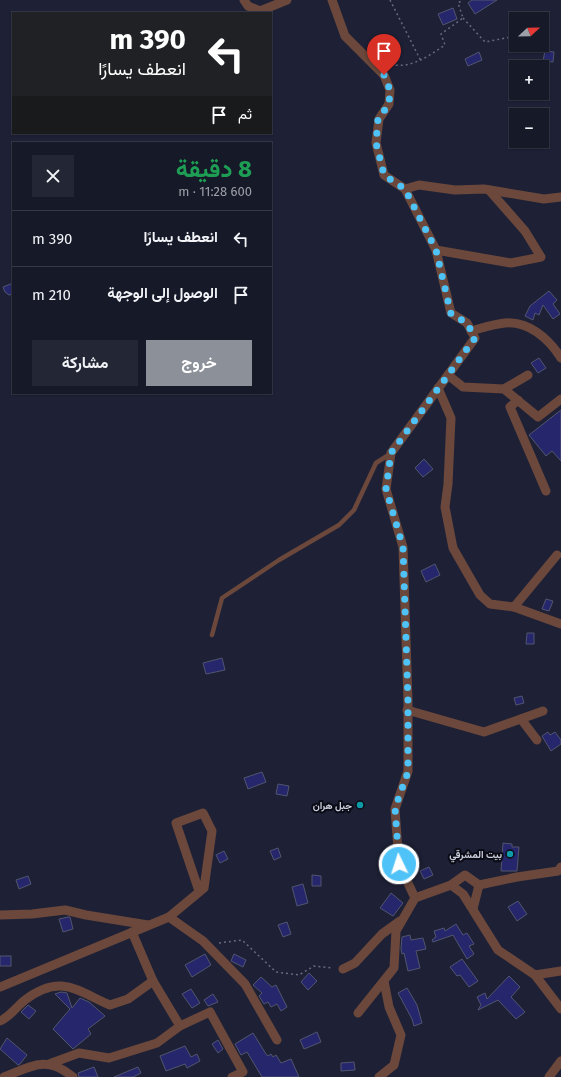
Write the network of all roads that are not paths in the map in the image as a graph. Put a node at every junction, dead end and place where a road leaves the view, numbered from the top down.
1 (244, 0) edge
2 (287, 0) edge
3 (332, 0) edge
4 (405, 189) junction
5 (490, 190) junction
6 (561, 197) edge
7 (436, 250) junction
8 (471, 331) junction
9 (557, 344) edge
10 (561, 358) edge
11 (528, 375) dead end
12 (448, 376) junction
13 (438, 388) junction
14 (504, 389) junction
15 (561, 399) edge
16 (518, 400) junction
17 (391, 453) junction
18 (546, 491) dead end
19 (557, 555) dead end
20 (514, 607) junction
21 (561, 624) edge
22 (212, 635) dead end
23 (408, 710) junction
24 (543, 712) dead end
25 (520, 719) junction
26 (537, 740) dead end
27 (560, 871) edge
28 (451, 885) junction
29 (479, 886) junction
30 (199, 891) junction
31 (415, 898) junction
32 (473, 909) junction
33 (0, 915) edge
34 (169, 916) junction
35 (404, 917) junction
36 (148, 925) junction
37 (132, 932) junction
38 (343, 969) road end
39 (561, 971) edge
40 (535, 976) junction
41 (153, 981) junction
42 (384, 981) junction
43 (0, 987) edge
44 (561, 1009) edge
45 (358, 1013) dead end
46 (0, 1020) edge
47 (180, 1026) junction
48 (277, 1040) dead end
49 (49, 1064) junction
50 (560, 1066) edge
51 (4, 1077) edge
52 (73, 1077) edge
53 (232, 1077) edge
54 (379, 1077) edge
55 (549, 1077) edge

1 - 2 street
3 - 4 street
4 - 5 street
4 - 7 street
5 - 6 street
5 - 7 street
7 - 8 street
8 - 9 street
8 - 12 street
9 - 10 street
11 - 14 street
12 - 13 street
12 - 14 street
13 - 17 street
13 - 20 street
14 - 16 street
15 - 16 street
16 - 18 street
17 - 22 lane
17 - 23 street
19 - 20 street
20 - 21 street
23 - 25 street
23 - 31 street
24 - 25 street
25 - 26 street
27 - 29 street
28 - 29 street
28 - 31 street
28 - 32 street
29 - 32 street
30 - 30 street
30 - 34 street
31 - 35 street
32 - 40 street
33 - 36 street
34 - 36 street
34 - 48 street
35 - 38 street
35 - 42 street
36 - 37 street
37 - 41 street
37 - 43 street
39 - 40 street
40 - 44 street
41 - 46 street
41 - 47 street
42 - 45 street
42 - 54 street
47 - 49 street
47 - 53 street
49 - 51 street
49 - 52 street
50 - 55 street

